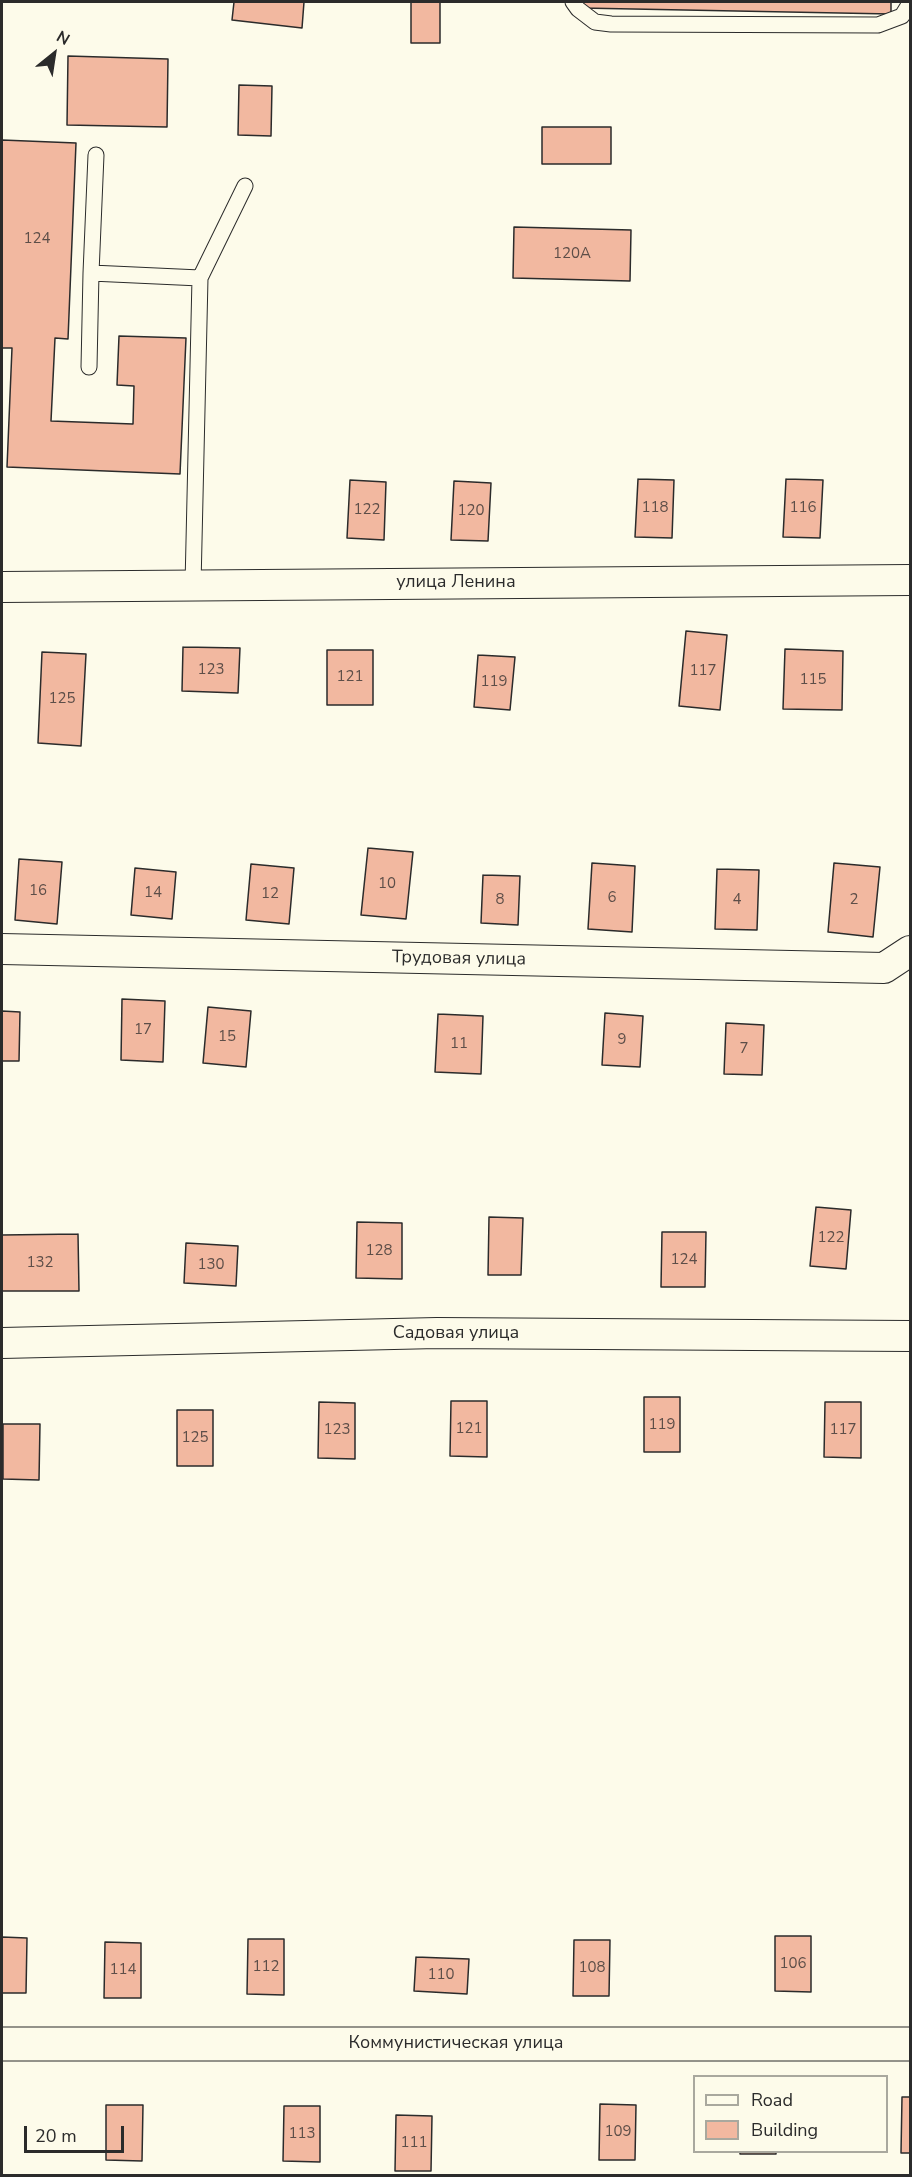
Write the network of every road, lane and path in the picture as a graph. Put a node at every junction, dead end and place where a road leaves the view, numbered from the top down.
1 (573, 2) edge
2 (910, 3) edge
3 (96, 155) dead end
4 (245, 186) dead end
5 (92, 273) junction
6 (200, 278) junction
7 (89, 367) dead end
8 (910, 580) edge
9 (193, 585) junction
10 (2, 587) edge
11 (2, 949) edge
12 (910, 951) edge
13 (910, 1336) edge
14 (2, 1343) edge
15 (2, 2044) edge
16 (910, 2044) edge

1 - 2 lane
3 - 5 lane
4 - 6 lane
5 - 6 lane
5 - 7 lane
6 - 9 lane
8 - 9 street, улица Ленина
9 - 10 street, улица Ленина
11 - 12 street, Трудовая улица
13 - 14 street, Садовая улица
15 - 16 street, Коммунистическая улица

